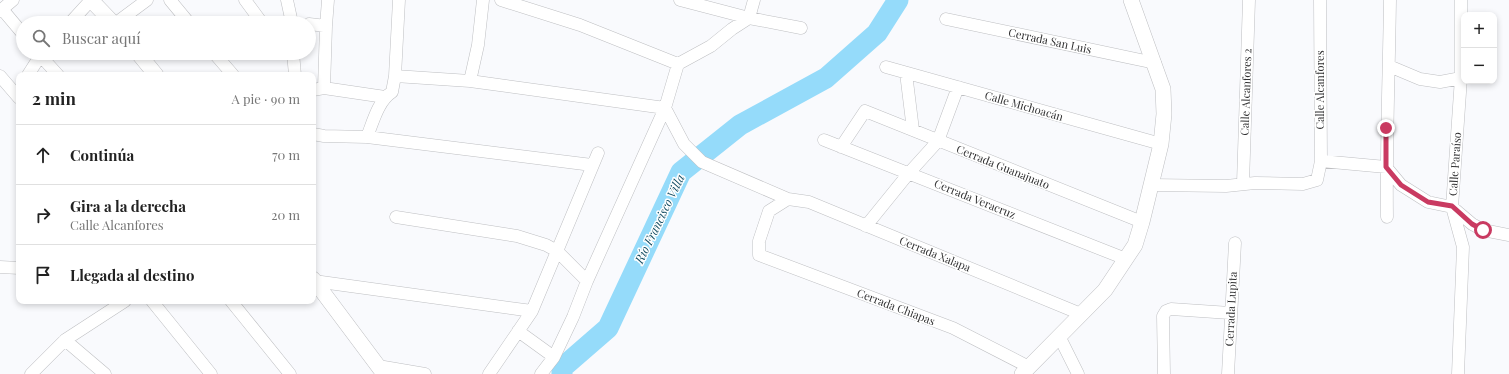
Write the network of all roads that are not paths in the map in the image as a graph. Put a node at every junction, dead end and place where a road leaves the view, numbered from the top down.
1 (13, 0) edge
2 (91, 0) edge
3 (147, 0) edge
4 (170, 0) edge
5 (245, 0) edge
6 (287, 0) edge
7 (328, 0) edge
8 (399, 0) edge
9 (483, 0) edge
10 (501, 0) edge
11 (680, 0) edge
12 (754, 0) edge
13 (1131, 0) edge
14 (1249, 0) edge
15 (1320, 0) edge
16 (1390, 0) edge
17 (1461, 0) edge
18 (1, 10) edge
19 (76, 16) edge
20 (106, 16) edge
21 (125, 16) edge
22 (183, 16) edge
23 (257, 16) edge
24 (293, 16) edge
25 (749, 18) junction
26 (946, 19) dead end
27 (316, 25) edge
28 (16, 26) edge
29 (326, 26) junction
30 (801, 28) dead end
31 (1461, 48) edge
32 (37, 60) edge
33 (45, 60) edge
34 (144, 60) edge
35 (220, 60) edge
36 (1155, 63) junction
37 (678, 64) junction
38 (1389, 66) junction
39 (886, 67) dead end
40 (30, 72) edge
41 (55, 72) edge
42 (154, 72) edge
43 (230, 72) edge
44 (906, 73) junction
45 (0, 76) edge
46 (395, 76) junction
47 (1461, 78) joint
48 (470, 82) junction
49 (958, 87) junction
50 (319, 89) edge
51 (16, 92) edge
52 (385, 97) junction
53 (665, 108) junction
54 (913, 130) junction
55 (316, 135) edge
56 (367, 137) junction
57 (824, 140) dead end
58 (938, 141) junction
59 (1161, 144) junction
60 (841, 146) junction
61 (598, 153) dead end
62 (1321, 160) junction
63 (592, 165) junction
64 (1386, 167) junction
65 (909, 173) junction
66 (1243, 183) junction
67 (1151, 184) junction
68 (788, 199) junction
69 (1452, 206) junction
70 (396, 217) dead end
71 (1387, 217) dead end
72 (1142, 222) junction
73 (866, 226) junction
74 (1509, 235) edge
75 (1235, 243) dead end
76 (557, 251) junction
77 (1126, 259) junction
78 (0, 267) edge
79 (16, 268) edge
80 (316, 280) edge
81 (587, 281) junction
82 (316, 283) edge
83 (120, 304) edge
84 (154, 304) edge
85 (233, 304) edge
86 (532, 311) junction
87 (1230, 313) junction
88 (1081, 314) junction
89 (518, 331) junction
90 (1059, 336) junction
91 (65, 340) junction
92 (554, 357) junction
93 (381, 370) edge
94 (1025, 370) edge
95 (31, 374) edge
96 (105, 374) edge
97 (211, 374) edge
98 (290, 374) edge
99 (425, 374) edge
100 (489, 374) edge
101 (541, 374) edge
102 (1078, 374) edge
103 (1164, 374) edge
104 (1228, 374) edge
105 (1458, 374) edge

1 - 18 street
2 - 19 street
2 - 20 main road
3 - 21 street
4 - 22 street
5 - 23 street
6 - 24 street
7 - 29 street
8 - 46 street
9 - 48 street
10 - 37 street
11 - 25 street
12 - 25 street
13 - 36 main road
14 - 66 street, Calle Alcanfores 2
15 - 62 street, Calle Alcanfores
16 - 38 street
17 - 31 street, Calle Paraíso
18 - 28 street
25 - 30 street
25 - 37 street
26 - 36 street, Cerrada San Luis
27 - 29 street
29 - 50 street
32 - 40 street
33 - 41 street
34 - 42 main road
35 - 43 street
36 - 59 main road
37 - 53 street
38 - 47 street
38 - 64 street
39 - 44 street, Calle Michoacán
44 - 49 street, Calle Michoacán
44 - 54 street
45 - 51 street
46 - 48 street
46 - 52 street
47 - 69 street, Calle Paraíso
48 - 53 street
49 - 58 street
49 - 59 street, Calle Michoacán
50 - 52 street
52 - 56 street
53 - 68 street, Cerrada Xalapa
53 - 81 street
54 - 58 street, Cerrada Guanajuato
54 - 60 street, Cerrada Guanajuato
55 - 56 street
56 - 63 street
57 - 60 street, Cerrada Veracruz
58 - 65 street
58 - 72 street, Cerrada Guanajuato
59 - 67 main road
60 - 65 street, Cerrada Veracruz
61 - 63 street
62 - 64 street
62 - 66 street, Calle Alcanfores
63 - 76 street
64 - 69 street
64 - 71 street
65 - 73 street
65 - 77 street, Cerrada Veracruz
66 - 67 street
67 - 72 main road
68 - 73 street, Cerrada Xalapa
68 - 94 street, Cerrada Chiapas
69 - 74 street
69 - 105 street, Calle Paraíso
70 - 76 street
72 - 77 main road
73 - 88 street, Cerrada Xalapa
75 - 87 street, Cerrada Lupita
76 - 81 street
76 - 86 street
77 - 88 main road
78 - 79 street
80 - 86 street
81 - 92 street
82 - 93 main road
83 - 91 street
84 - 97 street
85 - 98 street
86 - 89 street
87 - 103 street
87 - 104 street, Cerrada Lupita
88 - 90 main road
89 - 92 street
89 - 100 street
90 - 94 main road
90 - 102 street
91 - 95 street
91 - 96 street
92 - 101 street
93 - 99 street

